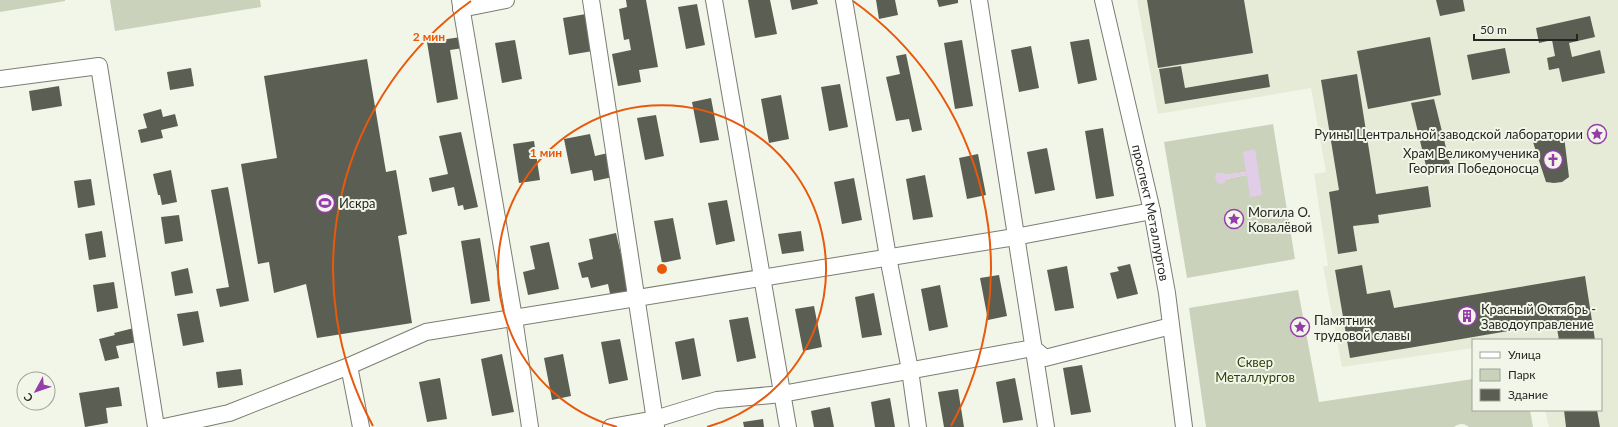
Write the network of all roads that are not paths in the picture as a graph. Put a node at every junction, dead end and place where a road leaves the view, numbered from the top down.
1 (506, 0) edge
2 (591, 0) edge
3 (714, 0) edge
4 (844, 0) edge
5 (979, 0) edge
6 (1103, 0) edge
7 (460, 4) edge
8 (0, 79) edge
9 (1152, 211) junction
10 (1015, 237) junction
11 (888, 257) junction
12 (762, 277) junction
13 (636, 297) junction
14 (514, 318) junction
15 (1171, 326) junction
16 (1032, 348) junction
17 (349, 366) junction
18 (910, 370) junction
19 (782, 394) junction
20 (655, 423) edge
21 (156, 427) edge
22 (164, 427) edge
23 (361, 427) edge
24 (530, 427) edge
25 (611, 427) edge
26 (788, 427) edge
27 (918, 427) edge
28 (1046, 427) edge
29 (1184, 427) edge

1 - 7 street
2 - 13 street
3 - 12 street
4 - 11 street
5 - 10 street
6 - 9 street, проспект Металлургов
7 - 14 street
8 - 21 street
9 - 10 street
9 - 15 street, проспект Металлургов
10 - 11 street
10 - 16 street
11 - 12 street
11 - 18 street
12 - 13 street
12 - 19 street
13 - 14 street
13 - 20 street
14 - 17 street
14 - 24 street
15 - 16 street
15 - 29 street, проспект Металлургов
16 - 18 street
16 - 28 street
17 - 22 street
17 - 23 street
18 - 19 street
18 - 27 street
19 - 20 street
19 - 26 street
20 - 25 street

